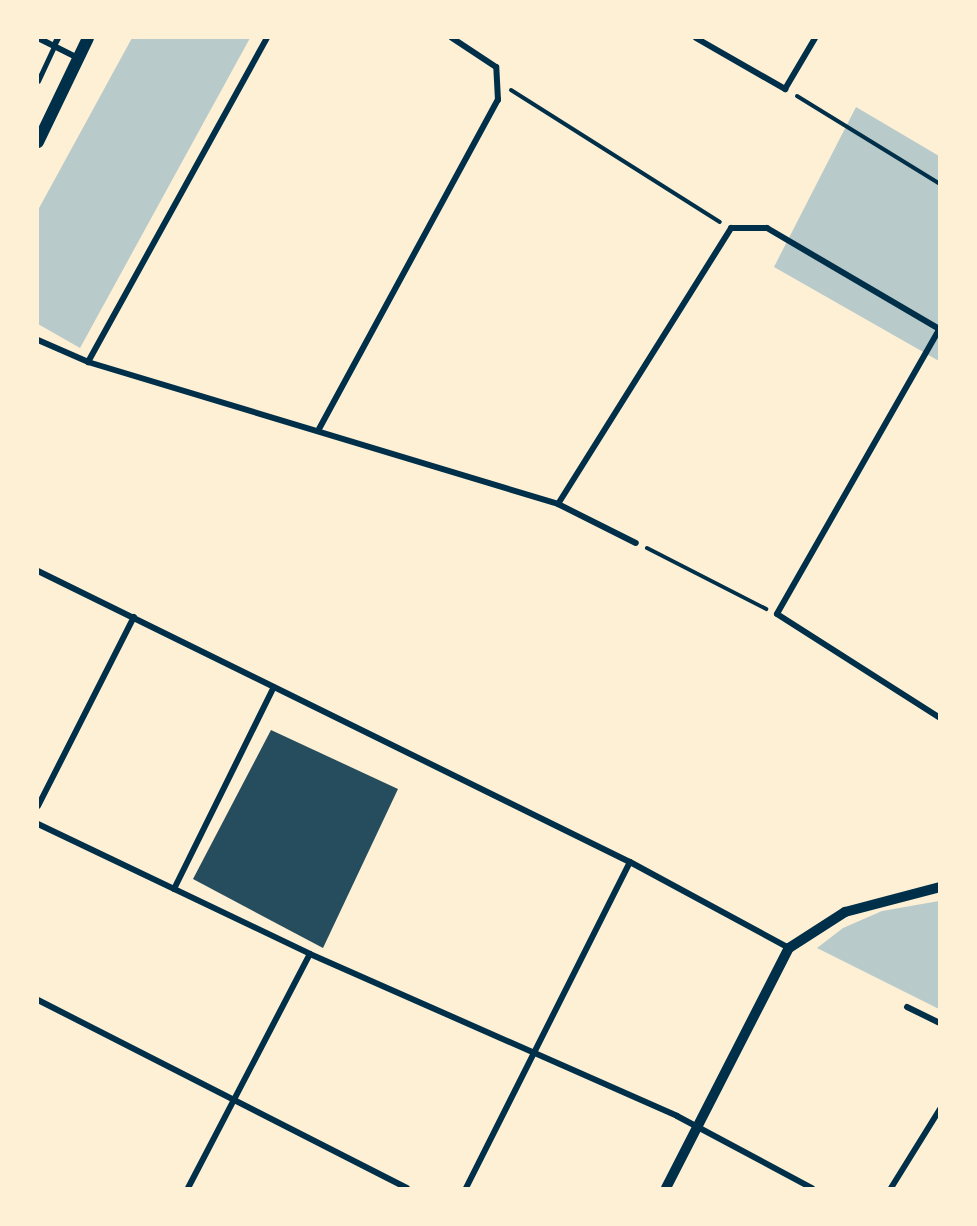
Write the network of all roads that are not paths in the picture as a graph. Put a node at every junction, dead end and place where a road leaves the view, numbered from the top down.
1 (38, 38) edge
2 (58, 38) edge
3 (88, 38) edge
4 (267, 38) edge
5 (452, 38) edge
6 (696, 38) edge
7 (815, 38) edge
8 (54, 46) junction
9 (78, 58) junction
10 (38, 81) edge
11 (38, 141) edge
12 (939, 328) edge
13 (38, 340) edge
14 (88, 362) junction
15 (319, 429) junction
16 (558, 504) junction
17 (636, 543) road end
18 (38, 571) edge
19 (134, 617) junction
20 (274, 687) junction
21 (939, 718) edge
22 (38, 806) edge
23 (38, 824) edge
24 (630, 862) junction
25 (939, 887) edge
26 (174, 889) junction
27 (789, 948) junction
28 (310, 954) junction
29 (38, 1000) edge
30 (907, 1007) dead end
31 (939, 1023) edge
32 (533, 1050) junction
33 (232, 1099) junction
34 (939, 1109) edge
35 (696, 1125) junction
36 (188, 1188) edge
37 (407, 1188) edge
38 (466, 1188) edge
39 (666, 1188) edge
40 (813, 1188) edge
41 (891, 1188) edge

1 - 8 street
2 - 8 street
3 - 9 main road
4 - 14 street
5 - 15 street
6 - 7 street
8 - 9 street
8 - 10 lane
9 - 11 main road
12 - 16 street
12 - 21 street
13 - 14 street
14 - 15 street
15 - 16 street
16 - 17 street
18 - 19 street
19 - 20 street
19 - 22 street
20 - 24 street
20 - 26 street
23 - 26 street
24 - 27 street
24 - 32 street
25 - 27 street
26 - 28 street
27 - 35 street
28 - 32 street
28 - 33 street
29 - 33 street
30 - 31 street
32 - 35 street
32 - 38 street
33 - 36 street
33 - 37 street
34 - 41 street
35 - 39 street
35 - 40 street

